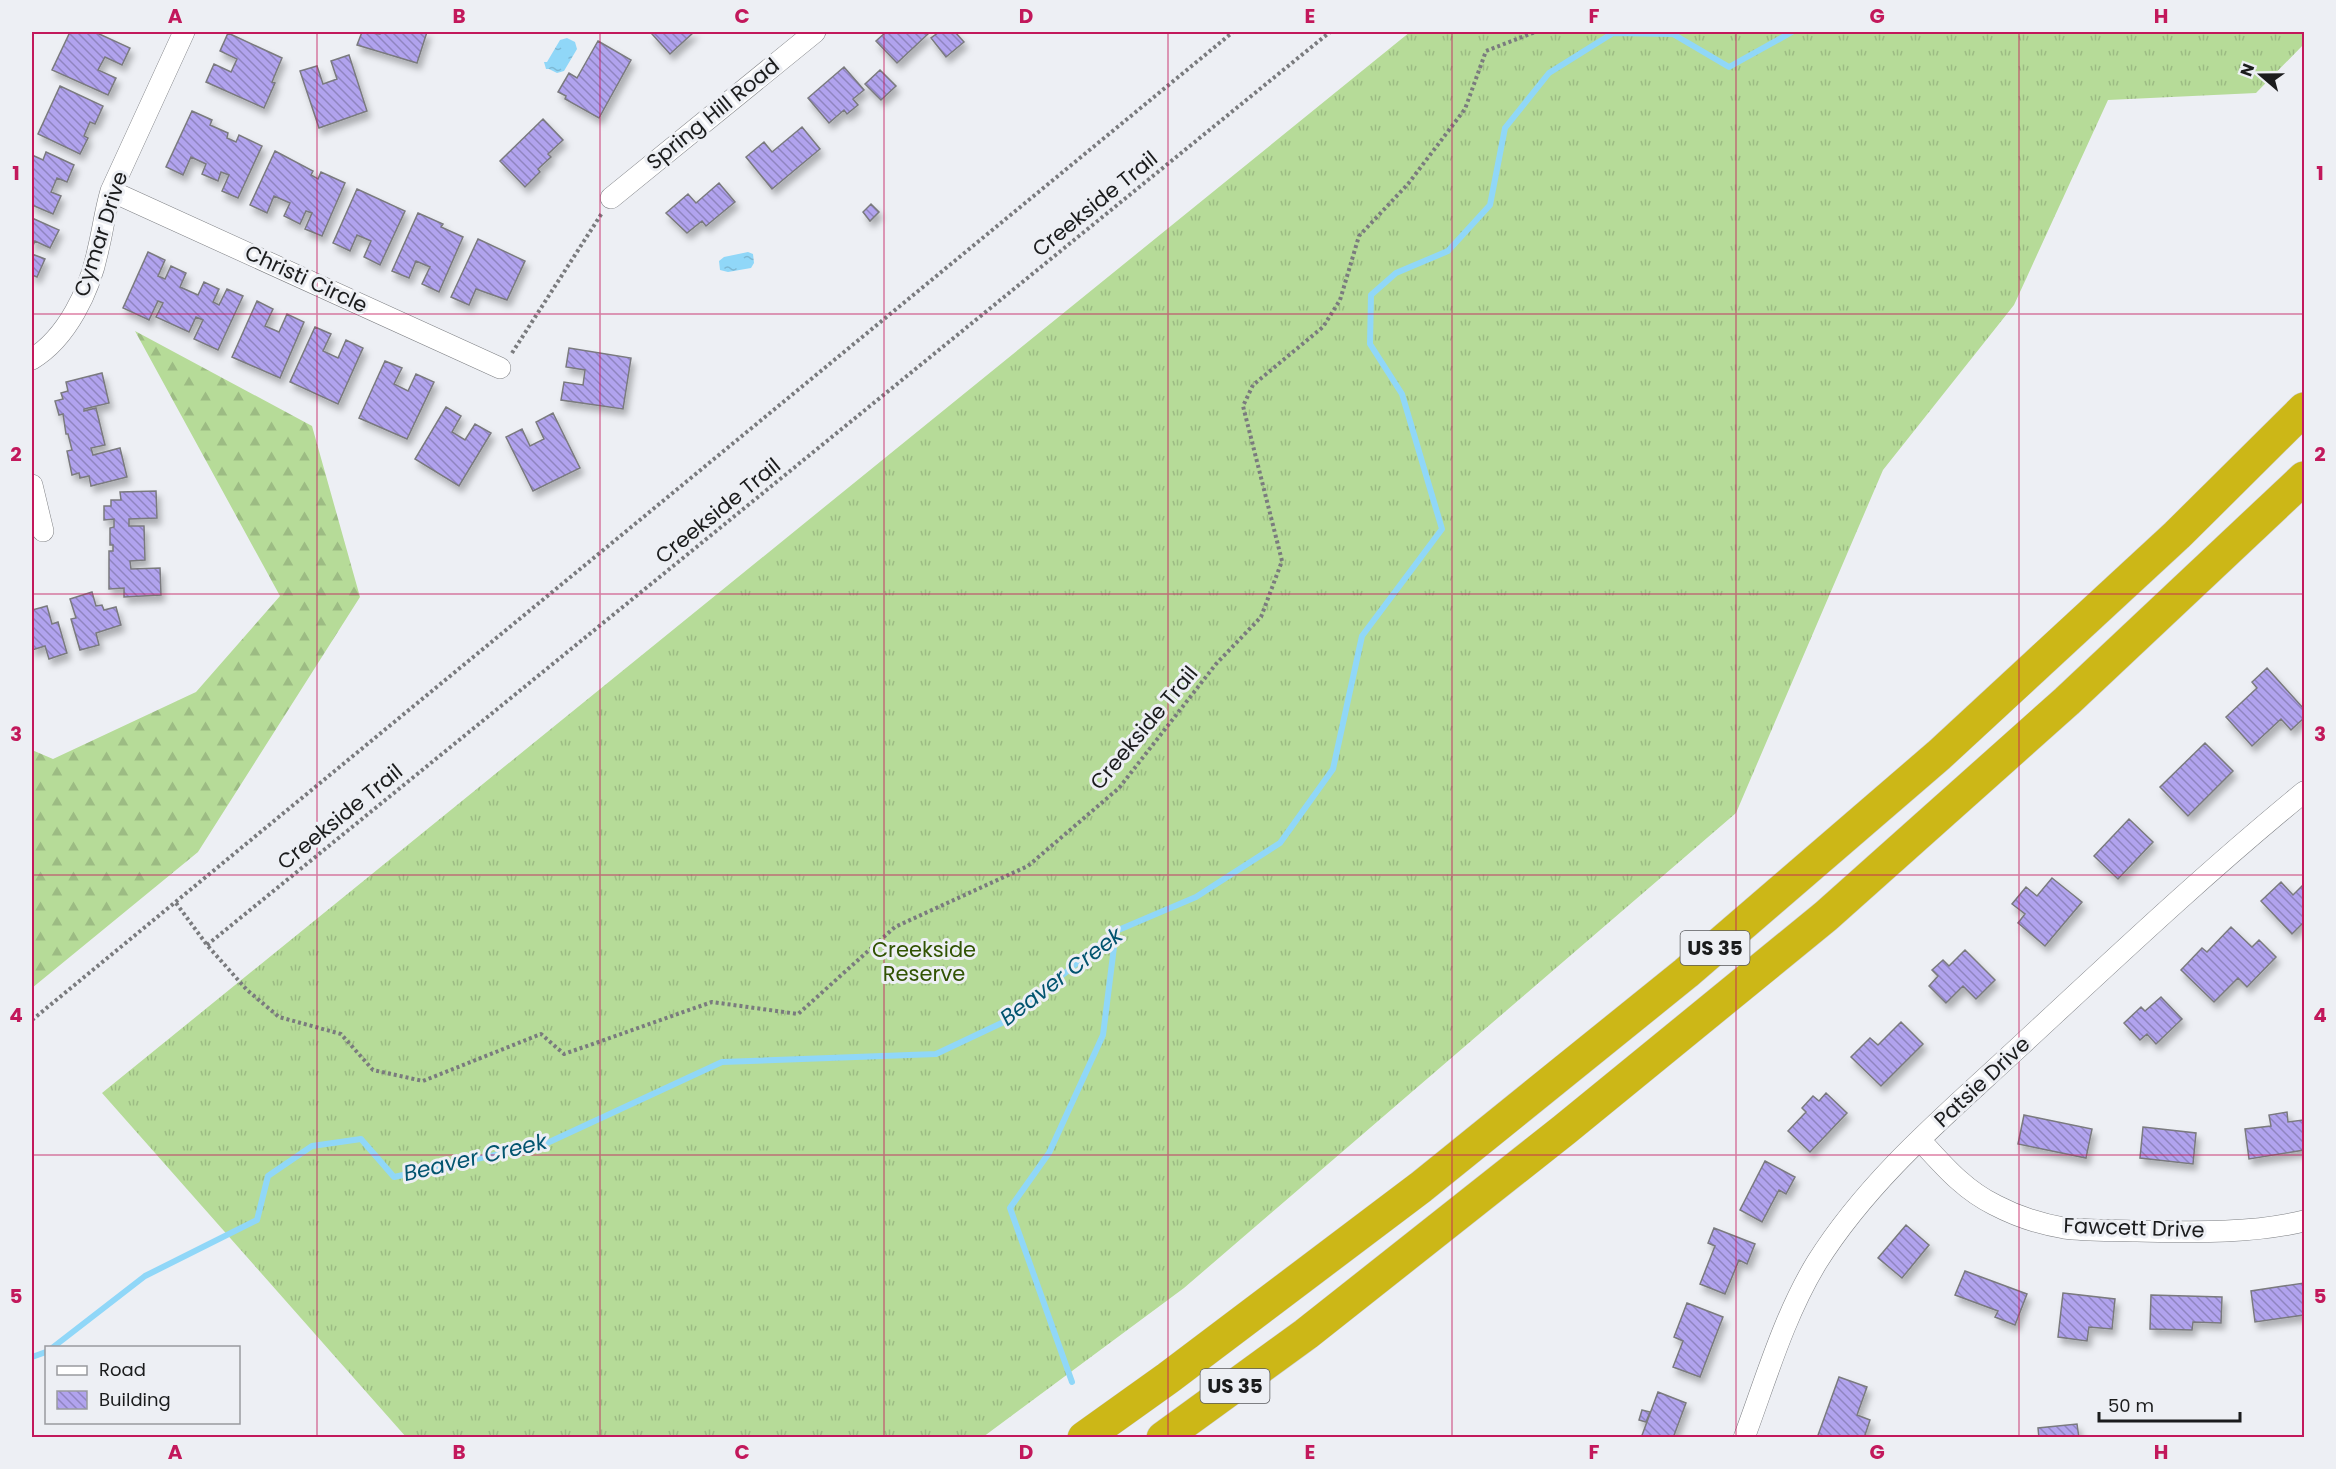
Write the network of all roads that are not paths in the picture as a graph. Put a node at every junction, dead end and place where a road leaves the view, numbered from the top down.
1 (184, 32) edge
2 (815, 32) edge
3 (111, 191) junction
4 (611, 198) road end
5 (32, 359) edge
6 (500, 368) road end
7 (2304, 409) edge
8 (2304, 478) edge
9 (32, 485) edge
10 (43, 531) dead end
11 (2304, 792) edge
12 (1920, 1140) junction
13 (2304, 1221) edge
14 (1306, 1334) junction
15 (1084, 1437) edge
16 (1163, 1437) edge
17 (1196, 1437) edge
18 (1744, 1437) edge

1 - 3 street, Cymar Drive
2 - 4 street, Spring Hill Road
3 - 5 street, Cymar Drive
3 - 6 street, Christi Circle
7 - 15 highway, US 35
8 - 14 highway, US 35
9 - 10 street
11 - 12 street, Patsie Drive
12 - 13 street, Fawcett Drive
12 - 18 street, Patsie Drive
14 - 16 highway, US 35
14 - 17 highway

